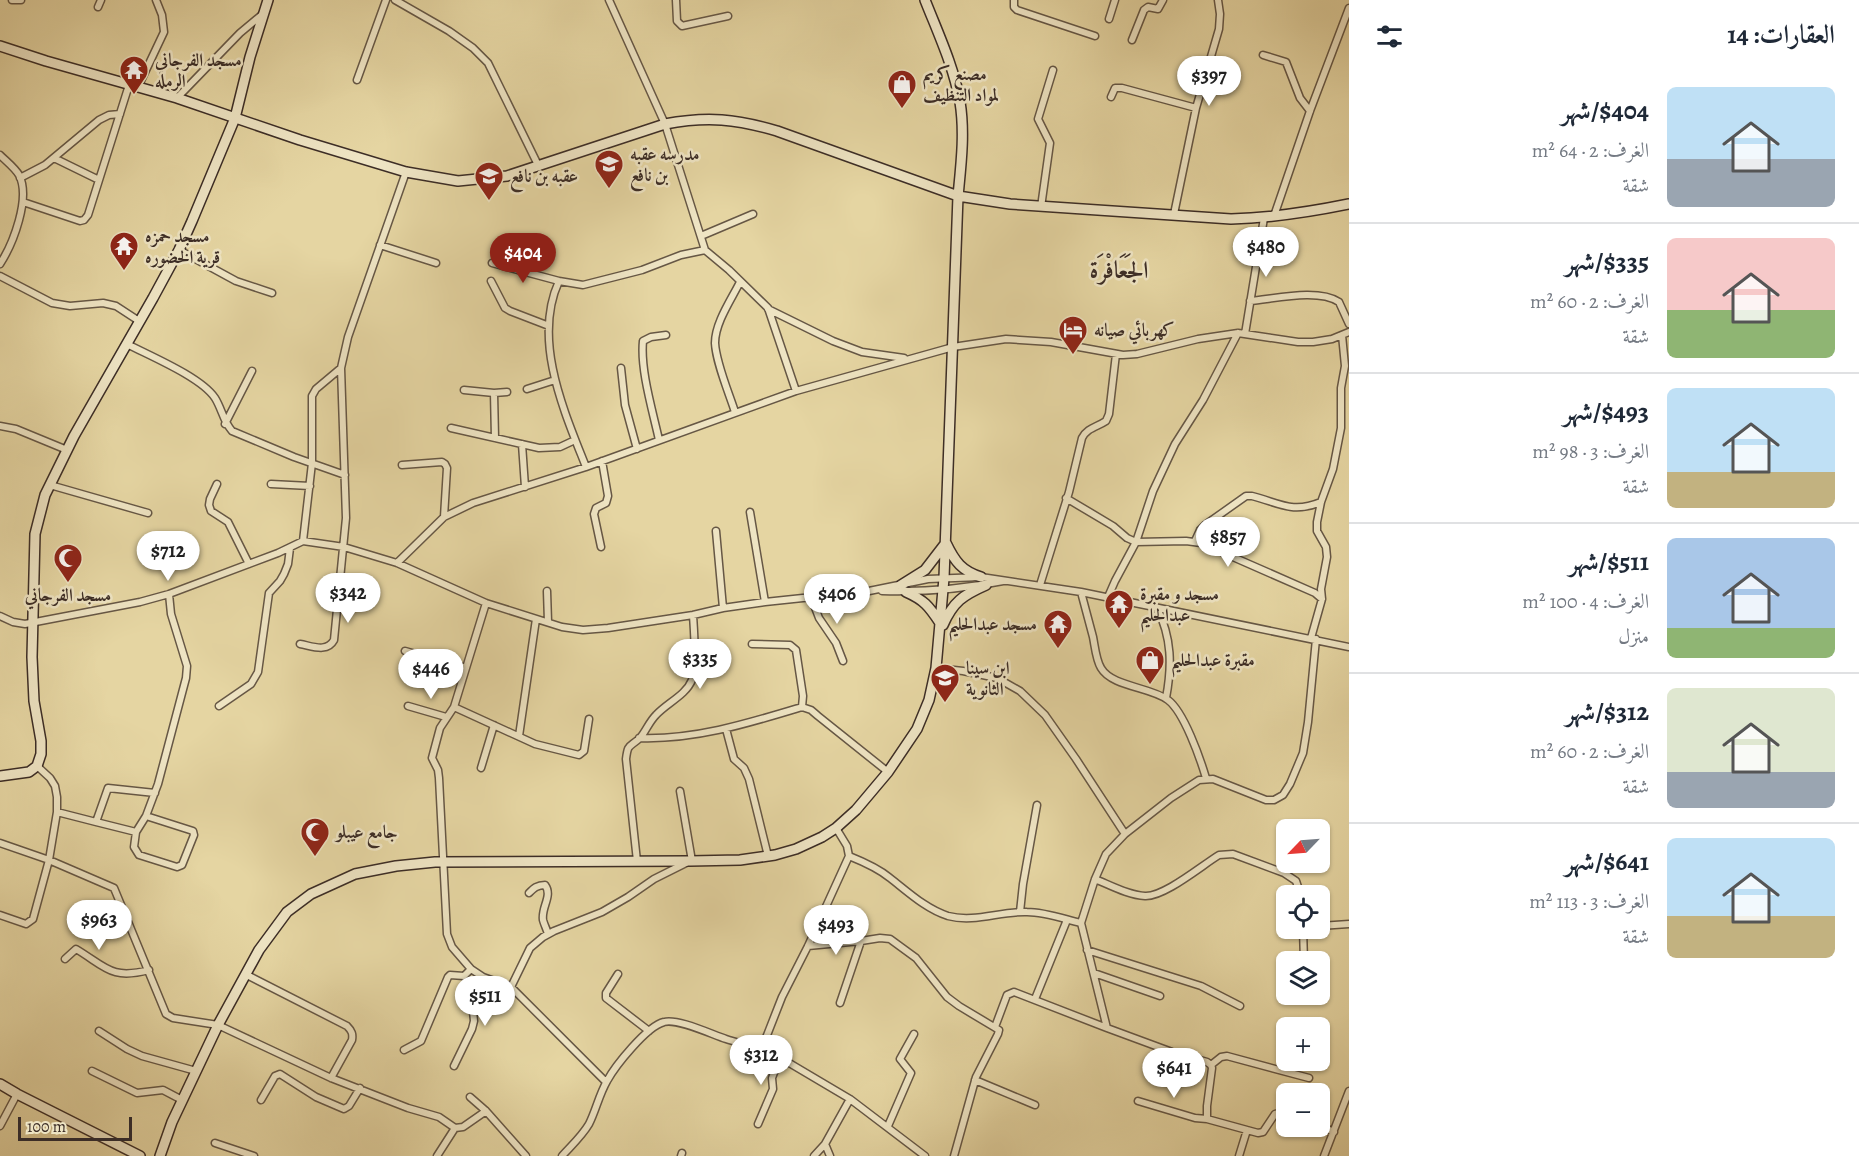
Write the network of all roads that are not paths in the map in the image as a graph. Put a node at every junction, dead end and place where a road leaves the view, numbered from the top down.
1 (12, 0) edge
2 (21, 0) edge
3 (156, 0) edge
4 (268, 0) edge
5 (386, 0) edge
6 (395, 0) edge
7 (609, 0) edge
8 (676, 0) edge
9 (925, 0) edge
10 (1014, 0) edge
11 (1115, 0) edge
12 (1163, 0) edge
13 (1218, 0) edge
14 (1349, 8) edge
15 (264, 13) junction
16 (728, 16) dead end
17 (1109, 18) dead end
18 (1095, 36) dead end
19 (1132, 40) dead end
20 (0, 46) edge
21 (1263, 55) dead end
22 (1053, 70) dead end
23 (357, 80) dead end
24 (134, 86) junction
25 (1111, 97) dead end
26 (177, 98) junction
27 (1197, 108) junction
28 (1310, 111) junction
29 (120, 114) junction
30 (235, 118) junction
31 (665, 124) junction
32 (0, 155) edge
33 (54, 158) junction
34 (539, 167) junction
35 (406, 172) junction
36 (20, 178) junction
37 (99, 180) junction
38 (958, 196) junction
39 (23, 202) junction
40 (1349, 204) edge
41 (1041, 207) junction
42 (753, 214) dead end
43 (1174, 214) junction
44 (1269, 217) junction
45 (700, 236) junction
46 (380, 245) junction
47 (179, 250) junction
48 (705, 250) junction
49 (436, 263) dead end
50 (492, 263) dead end
51 (0, 264) edge
52 (0, 276) edge
53 (491, 281) dead end
54 (559, 281) junction
55 (740, 282) junction
56 (272, 293) dead end
57 (1250, 301) junction
58 (768, 309) junction
59 (139, 321) junction
60 (1349, 324) edge
61 (549, 326) junction
62 (1241, 333) junction
63 (1346, 333) edge
64 (666, 335) dead end
65 (127, 344) junction
66 (953, 347) junction
67 (1116, 354) junction
68 (907, 359) junction
69 (341, 368) junction
70 (621, 368) dead end
71 (252, 371) dead end
72 (555, 380) junction
73 (527, 389) dead end
74 (464, 390) dead end
75 (796, 391) junction
76 (507, 392) dead end
77 (494, 393) junction
78 (735, 412) junction
79 (225, 424) junction
80 (0, 426) edge
81 (451, 428) dead end
82 (495, 438) junction
83 (575, 440) junction
84 (659, 440) junction
85 (522, 444) junction
86 (637, 449) junction
87 (67, 450) junction
88 (602, 461) junction
89 (312, 463) junction
90 (402, 465) dead end
91 (586, 467) junction
92 (345, 475) junction
93 (217, 484) dead end
94 (271, 484) dead end
95 (50, 485) junction
96 (310, 486) junction
97 (525, 487) junction
98 (1066, 498) junction
99 (1321, 502) junction
100 (750, 512) dead end
101 (148, 513) dead end
102 (444, 517) junction
103 (716, 531) dead end
104 (303, 541) junction
105 (945, 541) junction
106 (1136, 542) junction
107 (1195, 542) junction
108 (344, 546) junction
109 (601, 547) dead end
110 (290, 548) junction
111 (398, 563) junction
112 (249, 564) junction
113 (944, 578) junction
114 (984, 581) junction
115 (1040, 585) junction
116 (903, 588) junction
117 (943, 589) junction
118 (547, 591) dead end
119 (1081, 592) junction
120 (169, 594) junction
121 (811, 597) junction
122 (1108, 597) junction
123 (1322, 599) junction
124 (765, 602) junction
125 (486, 603) junction
126 (723, 608) junction
127 (1157, 608) junction
128 (693, 615) junction
129 (0, 616) edge
130 (536, 619) junction
131 (34, 622) junction
132 (548, 622) junction
133 (940, 623) junction
134 (939, 636) junction
135 (1314, 639) junction
136 (300, 644) dead end
137 (752, 644) dead end
138 (1349, 647) edge
139 (405, 651) dead end
140 (843, 661) dead end
141 (466, 668) junction
142 (936, 668) junction
143 (1166, 698) junction
144 (219, 706) dead end
145 (408, 706) dead end
146 (454, 707) junction
147 (802, 707) junction
148 (446, 717) junction
149 (589, 719) dead end
150 (494, 725) junction
151 (726, 729) junction
152 (519, 736) junction
153 (639, 738) junction
154 (37, 766) junction
155 (481, 768) dead end
156 (888, 772) junction
157 (0, 776) edge
158 (1206, 778) junction
159 (680, 791) dead end
160 (154, 793) junction
161 (1037, 805) dead end
162 (57, 813) junction
163 (146, 816) junction
164 (96, 822) junction
165 (836, 828) junction
166 (136, 832) junction
167 (1125, 834) junction
168 (0, 843) edge
169 (768, 856) junction
170 (849, 856) junction
171 (50, 860) junction
172 (443, 861) junction
173 (637, 861) junction
174 (691, 861) junction
175 (1095, 879) junction
176 (1297, 885) edge
177 (529, 893) dead end
178 (1020, 912) junction
179 (0, 915) edge
180 (1067, 920) junction
181 (1081, 923) junction
182 (1349, 924) edge
183 (1330, 925) edge
184 (548, 934) junction
185 (861, 941) junction
186 (808, 946) junction
187 (1087, 950) junction
188 (65, 958) dead end
189 (471, 969) junction
190 (149, 970) junction
191 (245, 974) junction
192 (618, 974) dead end
193 (1094, 974) junction
194 (483, 977) junction
195 (511, 987) junction
196 (1160, 996) dead end
197 (1035, 999) junction
198 (840, 1003) dead end
199 (1240, 1006) dead end
200 (218, 1025) junction
201 (995, 1027) junction
202 (1107, 1028) junction
203 (99, 1031) dead end
204 (650, 1031) junction
205 (914, 1034) dead end
206 (762, 1048) junction
207 (404, 1050) dead end
208 (780, 1057) junction
209 (1211, 1065) junction
210 (454, 1066) dead end
211 (92, 1071) dead end
212 (196, 1071) junction
213 (331, 1078) junction
214 (1309, 1078) dead end
215 (975, 1080) junction
216 (606, 1082) junction
217 (0, 1084) edge
218 (360, 1088) junction
219 (1349, 1091) edge
220 (17, 1095) junction
221 (470, 1097) dead end
222 (850, 1099) junction
223 (182, 1100) junction
224 (261, 1100) dead end
225 (1138, 1101) dead end
226 (1035, 1105) dead end
227 (486, 1111) junction
228 (1276, 1114) edge
229 (1207, 1119) junction
230 (758, 1124) dead end
231 (0, 1125) edge
232 (888, 1126) junction
233 (455, 1128) junction
234 (1247, 1130) junction
235 (1330, 1130) edge
236 (1334, 1132) junction
237 (214, 1143) dead end
238 (825, 1144) junction
239 (140, 1156) edge
240 (160, 1156) edge
241 (254, 1156) edge
242 (437, 1156) edge
243 (526, 1156) edge
244 (562, 1156) edge
245 (814, 1156) edge
246 (830, 1156) edge
247 (925, 1156) edge
248 (954, 1156) edge
249 (1239, 1156) edge
250 (1324, 1156) edge

1 - 2 street
3 - 24 street
4 - 15 street
5 - 23 street
6 - 34 street
7 - 31 street
8 - 16 street
9 - 38 street
10 - 18 street
11 - 17 street
12 - 19 street
13 - 27 street
14 - 28 street
15 - 26 street
15 - 30 street
20 - 24 street
21 - 28 street
22 - 41 street
24 - 26 street
24 - 29 street
25 - 27 street
26 - 30 street
27 - 43 street
28 - 44 street
29 - 33 street
29 - 37 street
30 - 35 street
30 - 47 street
31 - 34 street
31 - 38 street
31 - 45 street
32 - 36 street
33 - 36 street
33 - 37 street
34 - 35 street
35 - 46 street
36 - 39 street
37 - 39 street
38 - 41 street
38 - 66 street
39 - 51 street
40 - 44 street
41 - 43 street
42 - 45 street
43 - 44 street
44 - 57 street
45 - 48 street
46 - 49 street
46 - 69 street
47 - 56 street
47 - 59 street
48 - 54 street
48 - 55 street
50 - 54 street
52 - 59 street
53 - 61 street
54 - 61 street
55 - 58 street
55 - 78 street
57 - 60 street
57 - 62 street
58 - 68 street
58 - 75 street
59 - 65 street
61 - 72 street
62 - 63 street
62 - 67 street
62 - 106 street
63 - 99 street
64 - 84 street
65 - 79 street
65 - 87 street
66 - 67 street
66 - 68 street
66 - 105 street
67 - 98 street
68 - 75 street
69 - 89 street
69 - 92 street
70 - 86 street
71 - 79 street
72 - 73 street
72 - 83 street
74 - 77 street
75 - 78 street
76 - 77 street
77 - 82 street
78 - 84 street
79 - 89 street
80 - 87 street
81 - 82 street
82 - 85 street
83 - 85 street
83 - 91 street
84 - 86 street
85 - 97 street
86 - 88 street
87 - 95 street
88 - 91 street
88 - 109 street
89 - 92 street
89 - 96 street
90 - 102 street
91 - 97 street
92 - 108 street
93 - 112 street
94 - 96 street
95 - 101 street
95 - 131 street
96 - 104 street
97 - 102 street
98 - 106 street
98 - 115 street
99 - 107 street
99 - 123 street
100 - 124 street
102 - 111 street
103 - 126 street
104 - 108 street
104 - 110 street
105 - 113 street
105 - 114 street
105 - 116 street
106 - 107 street
106 - 122 street
107 - 123 street
108 - 111 street
108 - 136 street
110 - 112 street
110 - 144 street
111 - 125 street
112 - 120 street
113 - 114 street
113 - 116 street
113 - 117 street
114 - 115 street
114 - 117 street
114 - 134 street
115 - 119 street
116 - 117 street
116 - 121 street
116 - 133 street
117 - 133 street
118 - 132 street
119 - 122 street
119 - 143 street
120 - 131 street
120 - 160 street
121 - 124 street
121 - 140 street
122 - 127 street
123 - 135 street
124 - 126 street
125 - 130 street
125 - 141 street
126 - 128 street
127 - 135 street
127 - 143 street
128 - 132 street
128 - 153 street
129 - 131 street
130 - 132 street
130 - 152 street
131 - 154 street
133 - 134 street
134 - 142 street
135 - 138 street
135 - 158 street
137 - 147 street
139 - 141 street
141 - 146 street
142 - 156 street
142 - 167 street
143 - 158 street
145 - 148 street
146 - 148 street
146 - 150 street
147 - 151 street
147 - 156 street
148 - 172 street
149 - 152 street
150 - 152 street
150 - 155 street
151 - 153 street
151 - 169 street
153 - 173 street
154 - 157 street
154 - 162 street
156 - 165 street
158 - 167 street
159 - 174 street
160 - 163 street
160 - 164 street
161 - 178 street
162 - 164 street
162 - 171 street
163 - 166 street
163 - 166 street
164 - 166 street
165 - 169 street
165 - 170 street
167 - 175 street
168 - 171 street
169 - 174 street
170 - 178 street
170 - 186 street
171 - 179 street
171 - 190 street
172 - 173 street
172 - 189 street
172 - 191 street
173 - 174 street
174 - 184 street
175 - 176 street
175 - 181 street
177 - 184 street
178 - 180 street
180 - 181 street
180 - 197 street
181 - 187 street
182 - 183 street
184 - 195 street
185 - 186 street
185 - 198 street
185 - 201 street
186 - 206 street
187 - 193 street
187 - 199 street
188 - 190 street
189 - 194 street
189 - 207 street
190 - 200 street
191 - 200 street
191 - 213 street
192 - 204 street
193 - 196 street
193 - 202 street
194 - 195 street
194 - 210 street
195 - 216 street
197 - 201 street
197 - 202 street
200 - 212 street
200 - 213 street
201 - 215 street
202 - 209 street
203 - 212 street
204 - 206 street
204 - 216 street
205 - 232 street
206 - 208 street
208 - 222 street
208 - 230 street
209 - 214 street
209 - 229 street
211 - 223 street
212 - 223 street
213 - 218 street
215 - 226 street
215 - 248 street
216 - 244 street
217 - 220 street
218 - 224 street
218 - 233 street
219 - 236 street
220 - 231 street
220 - 239 street
221 - 227 street
222 - 232 street
222 - 238 street
223 - 240 street
225 - 229 street
227 - 233 street
227 - 243 street
228 - 234 street
229 - 234 street
232 - 247 street
233 - 242 street
234 - 249 street
235 - 236 street
236 - 250 street
237 - 241 street
238 - 245 street
238 - 246 street

